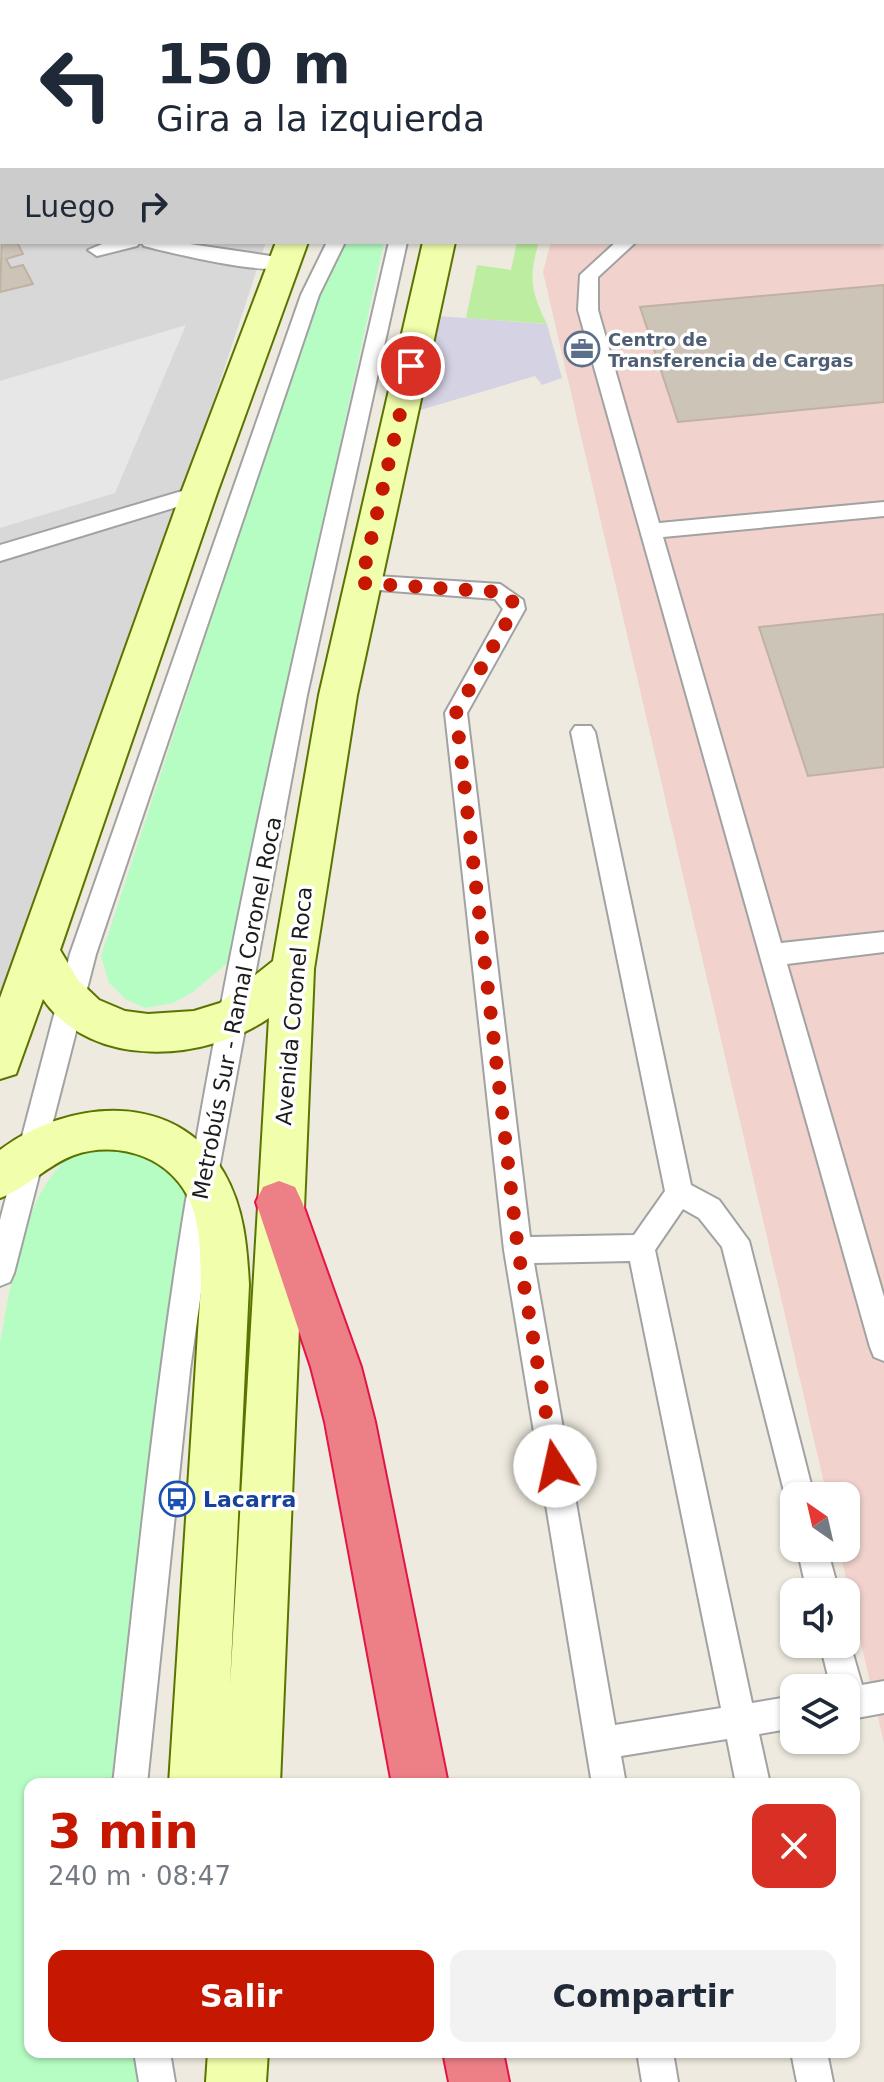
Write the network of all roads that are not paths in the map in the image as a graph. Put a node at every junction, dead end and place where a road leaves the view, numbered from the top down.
1 (122, 244) edge
2 (159, 244) edge
3 (335, 244) edge
4 (398, 244) edge
5 (439, 244) edge
6 (622, 244) edge
7 (97, 250) dead end
8 (288, 253) edge
9 (199, 493) junction
10 (884, 509) edge
11 (651, 531) junction
12 (0, 553) edge
13 (361, 583) junction
14 (583, 732) dead end
15 (884, 942) edge
16 (38, 951) junction
17 (772, 955) junction
18 (293, 969) junction
19 (69, 1001) junction
20 (237, 1015) junction
21 (0, 1060) edge
22 (15, 1164) edge
23 (203, 1180) junction
24 (679, 1193) junction
25 (279, 1202) junction
26 (641, 1248) junction
27 (518, 1250) junction
28 (0, 1273) edge
29 (884, 1347) edge
30 (795, 1482) edge
31 (884, 1697) edge
32 (860, 1701) edge
33 (780, 1714) edge
34 (740, 1720) junction
35 (602, 1743) junction
36 (131, 1778) edge
37 (197, 1778) edge
38 (252, 1778) edge
39 (419, 1778) edge
40 (608, 1778) edge
41 (752, 1778) edge
42 (153, 2058) edge
43 (238, 2058) edge
44 (474, 2058) edge
45 (656, 2058) edge
46 (810, 2058) edge
47 (157, 2082) edge
48 (236, 2082) edge
49 (479, 2082) edge
50 (660, 2082) edge
51 (815, 2082) edge

1 - 7 lane
2 - 8 lane
3 - 19 lane
4 - 20 lane, Metrobús Sur - Ramal Coronel Roca
5 - 13 main road, Avenida Coronel Roca
6 - 11 lane
8 - 9 main road
9 - 12 lane
9 - 16 main road
10 - 11 lane
11 - 17 lane
13 - 18 main road, Avenida Coronel Roca
13 - 27 lane
14 - 24 lane
15 - 17 lane
16 - 19 main road
16 - 21 main road
17 - 29 lane
18 - 20 main road
18 - 25 main road, Avenida Coronel Roca
19 - 20 main road
19 - 22 lane
20 - 23 lane, Metrobús Sur - Ramal Coronel Roca
22 - 23 main road
22 - 28 lane
23 - 36 lane, Metrobús Sur - Ramal Coronel Roca
23 - 37 main road
24 - 26 lane
24 - 30 lane
25 - 38 main road, Avenida Coronel Roca
25 - 39 highway
26 - 27 lane
26 - 34 lane
27 - 35 lane
31 - 32 lane
33 - 34 lane
34 - 35 lane
34 - 41 lane
35 - 40 lane
42 - 47 lane
43 - 48 main road
44 - 49 highway
45 - 50 lane
46 - 51 lane

